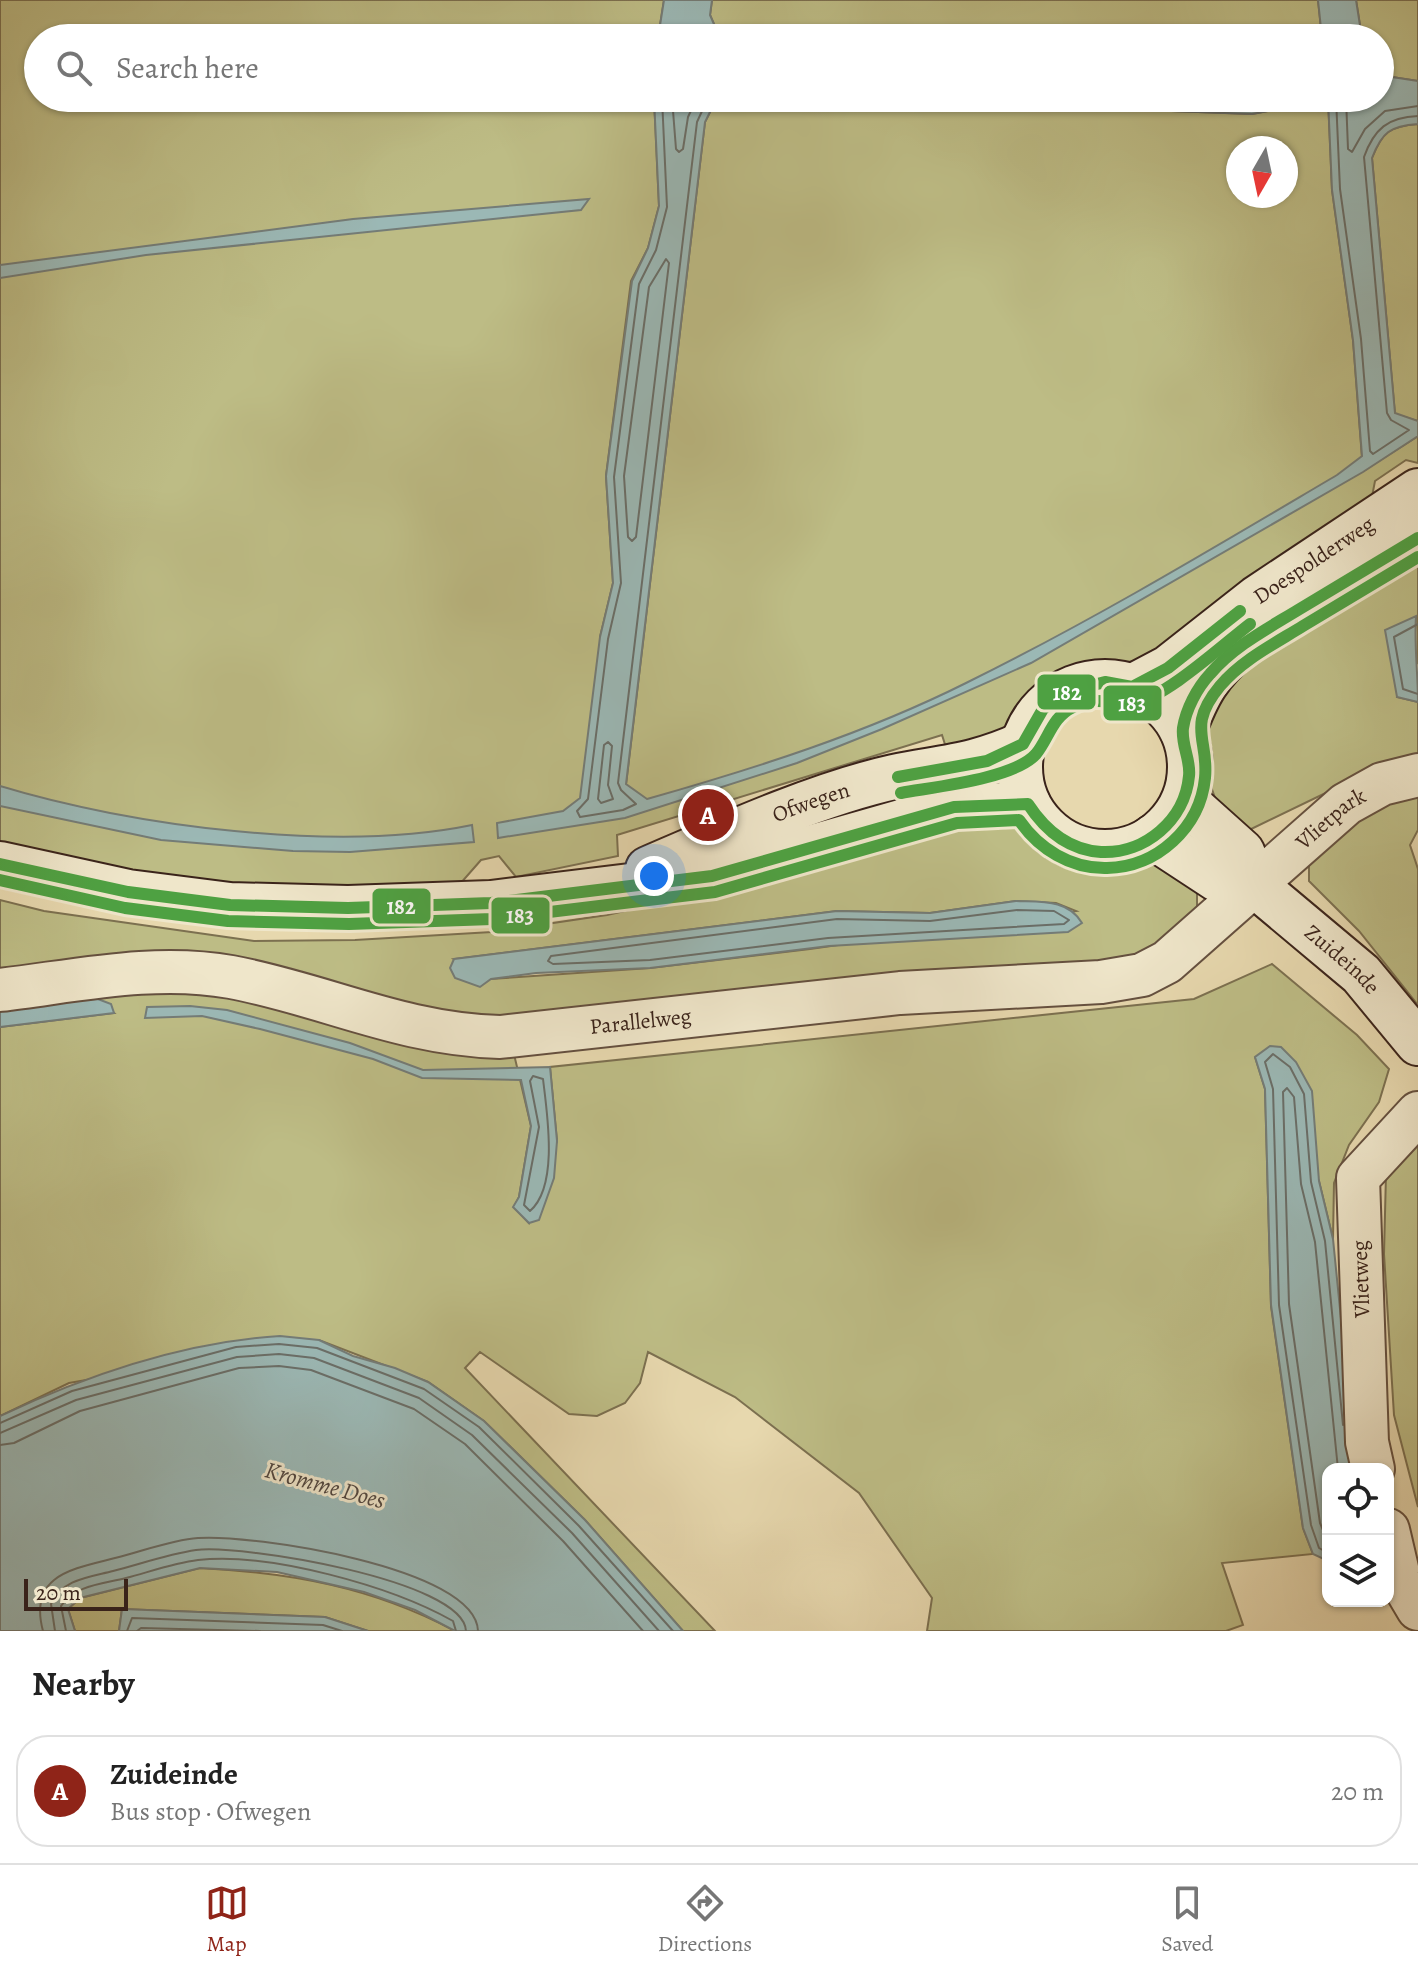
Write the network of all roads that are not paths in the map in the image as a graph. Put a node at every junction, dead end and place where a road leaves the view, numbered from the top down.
1 (1418, 491) edge
2 (1418, 538) edge
3 (1132, 687) junction
4 (1183, 732) junction
5 (1023, 744) junction
6 (1418, 775) edge
7 (1184, 800) junction
8 (1028, 804) junction
9 (1153, 837) junction
10 (0, 864) edge
11 (1256, 886) junction
12 (606, 887) junction
13 (0, 990) edge
14 (1418, 1043) edge
15 (1418, 1113) edge
16 (1372, 1463) edge
17 (1389, 1535) edge
18 (1418, 1609) edge

1 - 3 main road, Doespolderweg
2 - 4 main road, Doespolderweg
3 - 4 main road
3 - 5 main road
4 - 7 main road
5 - 8 main road
5 - 12 main road, Ofwegen
6 - 11 street, Vlietpark
7 - 9 main road
7 - 11 main road, Zuideinde
8 - 9 main road
8 - 12 main road, Ofwegen
9 - 11 main road, Zuideinde
10 - 12 main road, Ofwegen
11 - 13 street, Parallelweg
11 - 14 main road, Zuideinde
15 - 16 street, Vlietweg
17 - 18 street

